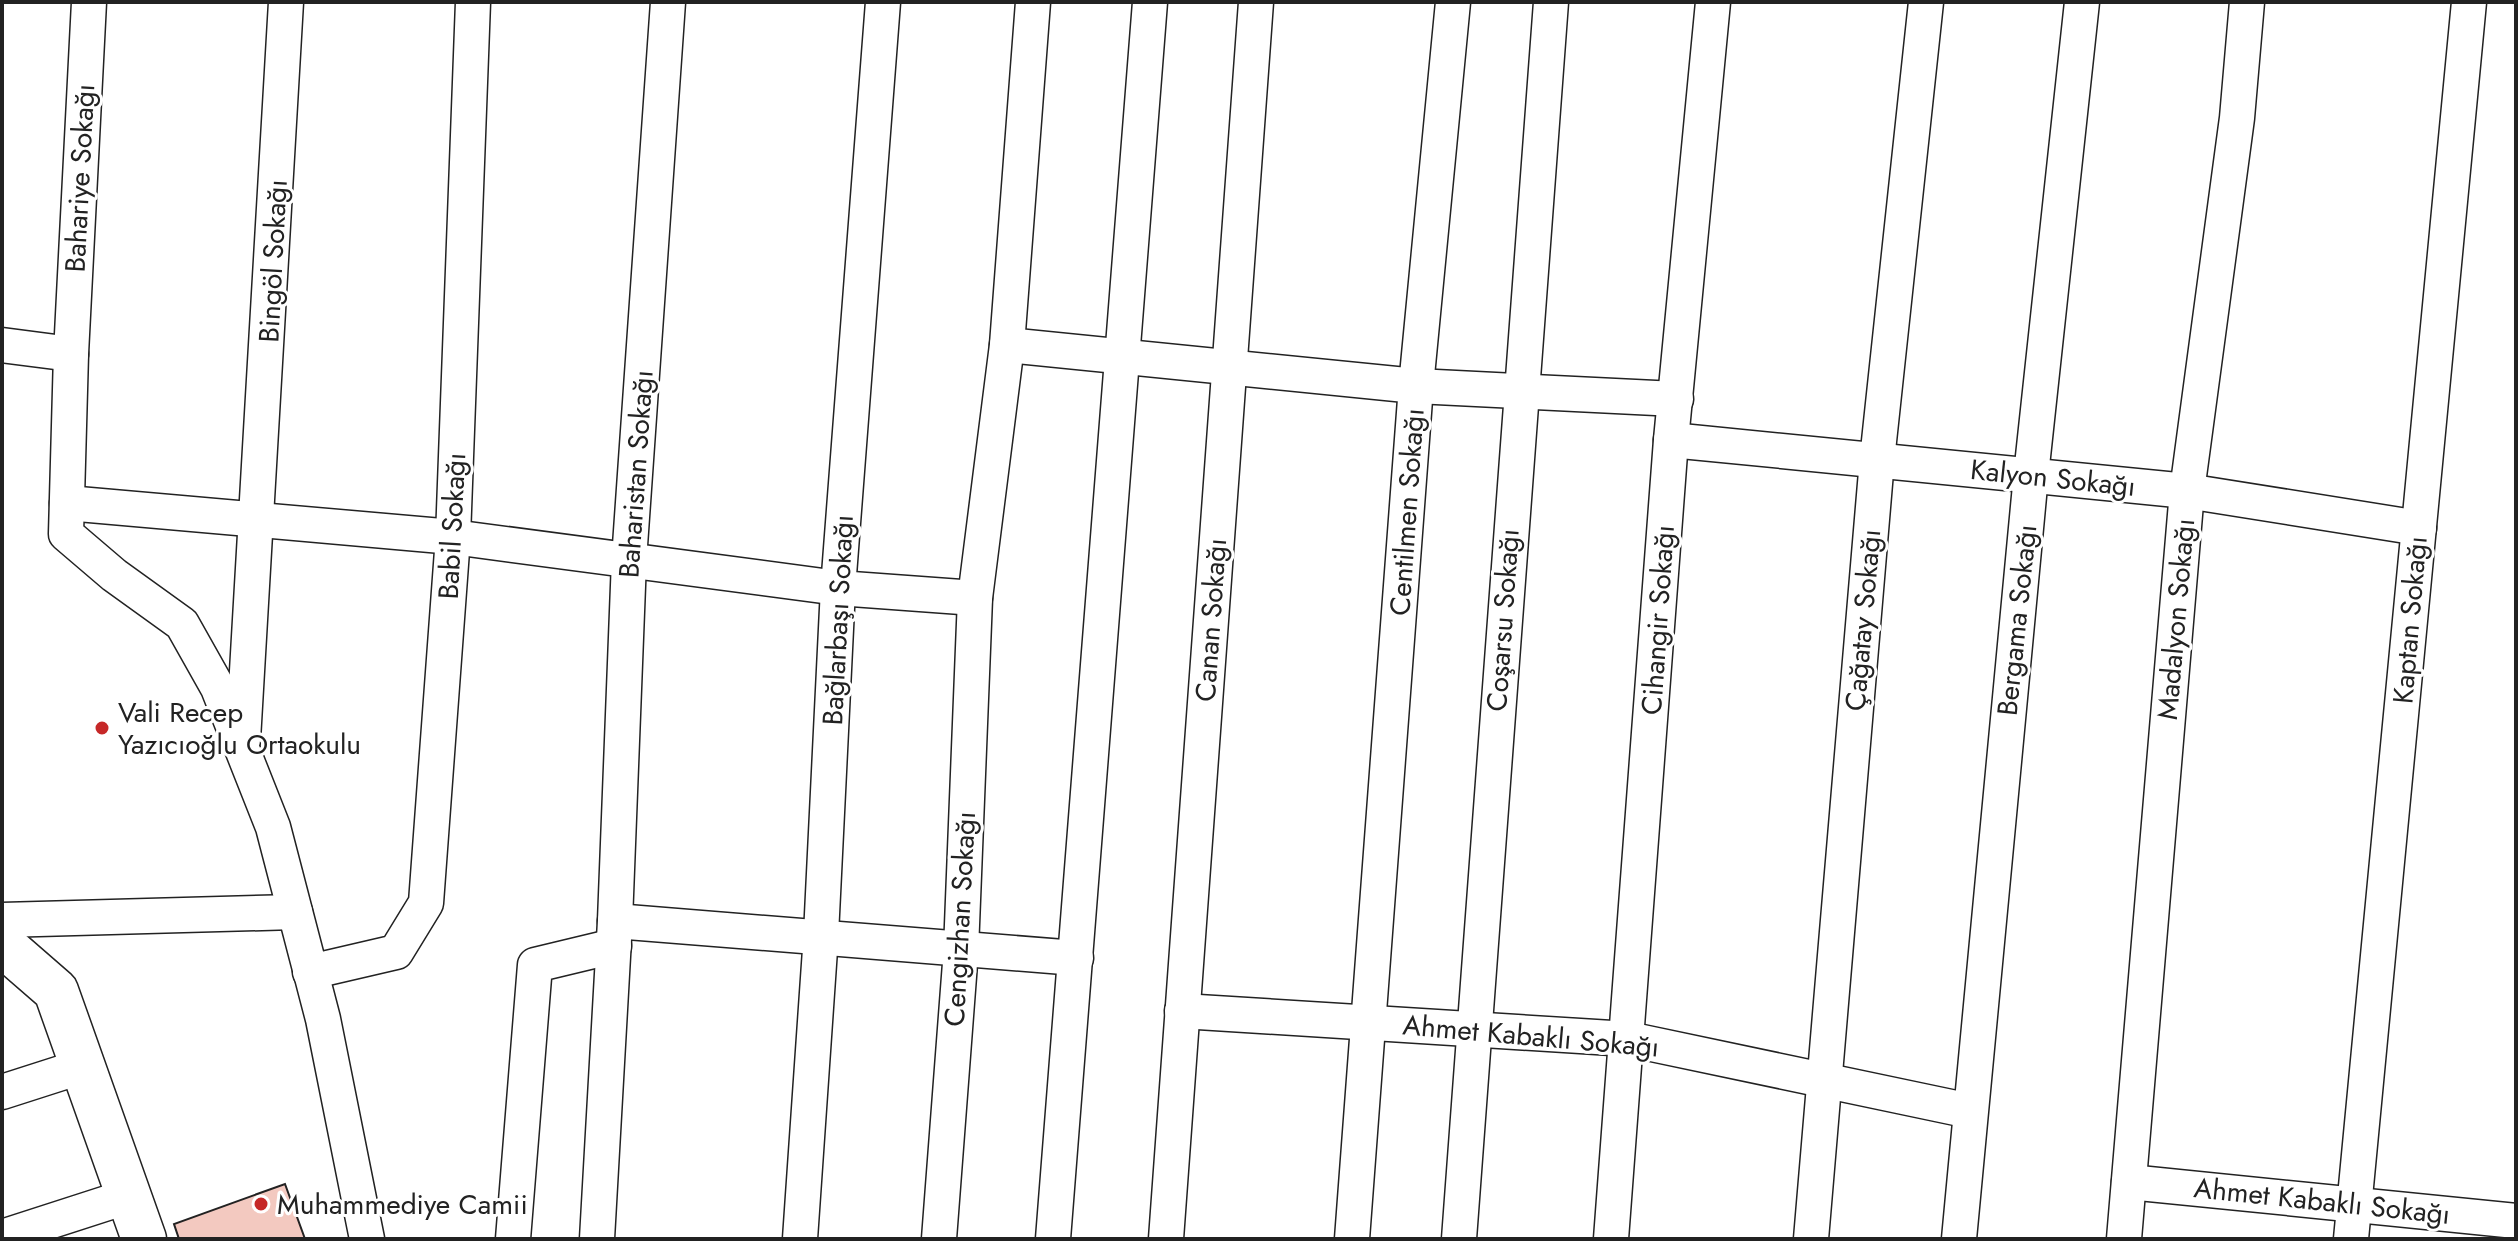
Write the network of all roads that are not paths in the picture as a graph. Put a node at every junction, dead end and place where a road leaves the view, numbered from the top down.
1 (89, 2) edge
2 (286, 2) edge
3 (473, 2) edge
4 (668, 2) edge
5 (883, 2) edge
6 (1033, 2) edge
7 (1150, 2) edge
8 (1256, 2) edge
9 (1453, 2) edge
10 (1551, 2) edge
11 (1713, 2) edge
12 (1926, 2) edge
13 (2082, 2) edge
14 (2247, 2) edge
15 (2469, 2) edge
16 (2, 345) edge
17 (1007, 345) junction
18 (71, 354) junction
19 (1122, 357) junction
20 (1229, 369) junction
21 (1416, 386) junction
22 (1519, 393) junction
23 (1676, 399) junction
24 (1671, 440) junction
25 (1877, 460) junction
26 (2031, 475) junction
27 (2187, 491) junction
28 (67, 503) junction
29 (259, 520) junction
30 (2419, 528) junction
31 (453, 537) junction
32 (629, 560) junction
33 (838, 588) junction
34 (975, 598) junction
35 (242, 750) junction
36 (295, 912) junction
37 (2, 920) edge
38 (614, 933) junction
39 (821, 935) junction
40 (2, 944) edge
41 (961, 950) junction
42 (1076, 958) junction
43 (310, 972) junction
44 (1182, 1011) junction
45 (1370, 1022) junction
46 (1475, 1029) junction
47 (1628, 1039) junction
48 (83, 1066) junction
49 (1822, 1080) junction
50 (2, 1092) edge
51 (1970, 1111) junction
52 (2129, 1182) junction
53 (129, 1196) junction
54 (2354, 1205) junction
55 (2516, 1221) edge
56 (2, 1237) edge
57 (144, 1239) edge
58 (367, 1239) edge
59 (513, 1239) edge
60 (597, 1239) edge
61 (800, 1239) edge
62 (939, 1239) edge
63 (1053, 1239) edge
64 (1166, 1239) edge
65 (1352, 1239) edge
66 (1459, 1239) edge
67 (1611, 1239) edge
68 (1811, 1239) edge
69 (1959, 1239) edge
70 (2124, 1239) edge
71 (2351, 1239) edge

1 - 18 street, Bahariye Sokağı
2 - 29 street, Bingöl Sokağı
3 - 31 street, Babil Sokağı
4 - 32 street, Baharistan Sokağı
5 - 33 street, Bağlarbaşı Sokağı
6 - 17 street, Cengizhan Sokağı
7 - 19 street
8 - 20 street, Canan Sokağı
9 - 21 street, Centilmen Sokağı
10 - 22 street, Coşarsu Sokağı
11 - 23 street, Cihangir Sokağı
12 - 25 street, Çağatay Sokağı
13 - 26 street, Bergama Sokağı
14 - 27 street, Madalyon Sokağı
15 - 30 street, Kaptan Sokağı
16 - 18 street
17 - 19 street
17 - 34 street, Cengizhan Sokağı
18 - 28 street, Bahariye Sokağı
19 - 20 street
19 - 42 street
20 - 21 street
20 - 44 street, Canan Sokağı
21 - 22 street
21 - 45 street, Centilmen Sokağı
22 - 23 street
22 - 46 street, Coşarsu Sokağı
23 - 24 street, Cihangir Sokağı
24 - 25 street, Kalyon Sokağı
24 - 47 street, Cihangir Sokağı
25 - 26 street, Kalyon Sokağı
25 - 49 street, Çağatay Sokağı
26 - 27 street, Kalyon Sokağı
26 - 51 street, Bergama Sokağı
27 - 30 street, Kalyon Sokağı
27 - 52 street, Madalyon Sokağı
28 - 29 street
28 - 35 street, Bahariye Sokağı
29 - 31 street
29 - 35 street, Bingöl Sokağı
30 - 54 street, Kaptan Sokağı
31 - 32 street
31 - 43 street, Babil Sokağı
32 - 33 street
32 - 38 street, Baharistan Sokağı
33 - 34 street
33 - 39 street, Bağlarbaşı Sokağı
34 - 41 street, Cengizhan Sokağı
35 - 36 street
36 - 37 street
36 - 43 street
38 - 39 street
38 - 59 street
38 - 60 street, Baharistan Sokağı
39 - 41 street
39 - 61 street, Bağlarbaşı Sokağı
40 - 48 street
41 - 42 street
41 - 62 street, Cengizhan Sokağı
42 - 63 street
43 - 58 street
44 - 45 street, Ahmet Kabaklı Sokağı
44 - 64 street, Canan Sokağı
45 - 46 street, Ahmet Kabaklı Sokağı
45 - 65 street, Centilmen Sokağı
46 - 47 street, Ahmet Kabaklı Sokağı
46 - 66 street, Coşarsu Sokağı
47 - 49 street, Ahmet Kabaklı Sokağı
47 - 67 street, Cihangir Sokağı
48 - 50 street
48 - 53 street
49 - 51 street, Ahmet Kabaklı Sokağı
49 - 68 street, Çağatay Sokağı
51 - 69 street, Bergama Sokağı
52 - 54 street, Ahmet Kabaklı Sokağı
52 - 70 street, Madalyon Sokağı
53 - 56 street
53 - 57 street
54 - 55 street, Ahmet Kabaklı Sokağı
54 - 71 street, Kaptan Sokağı

